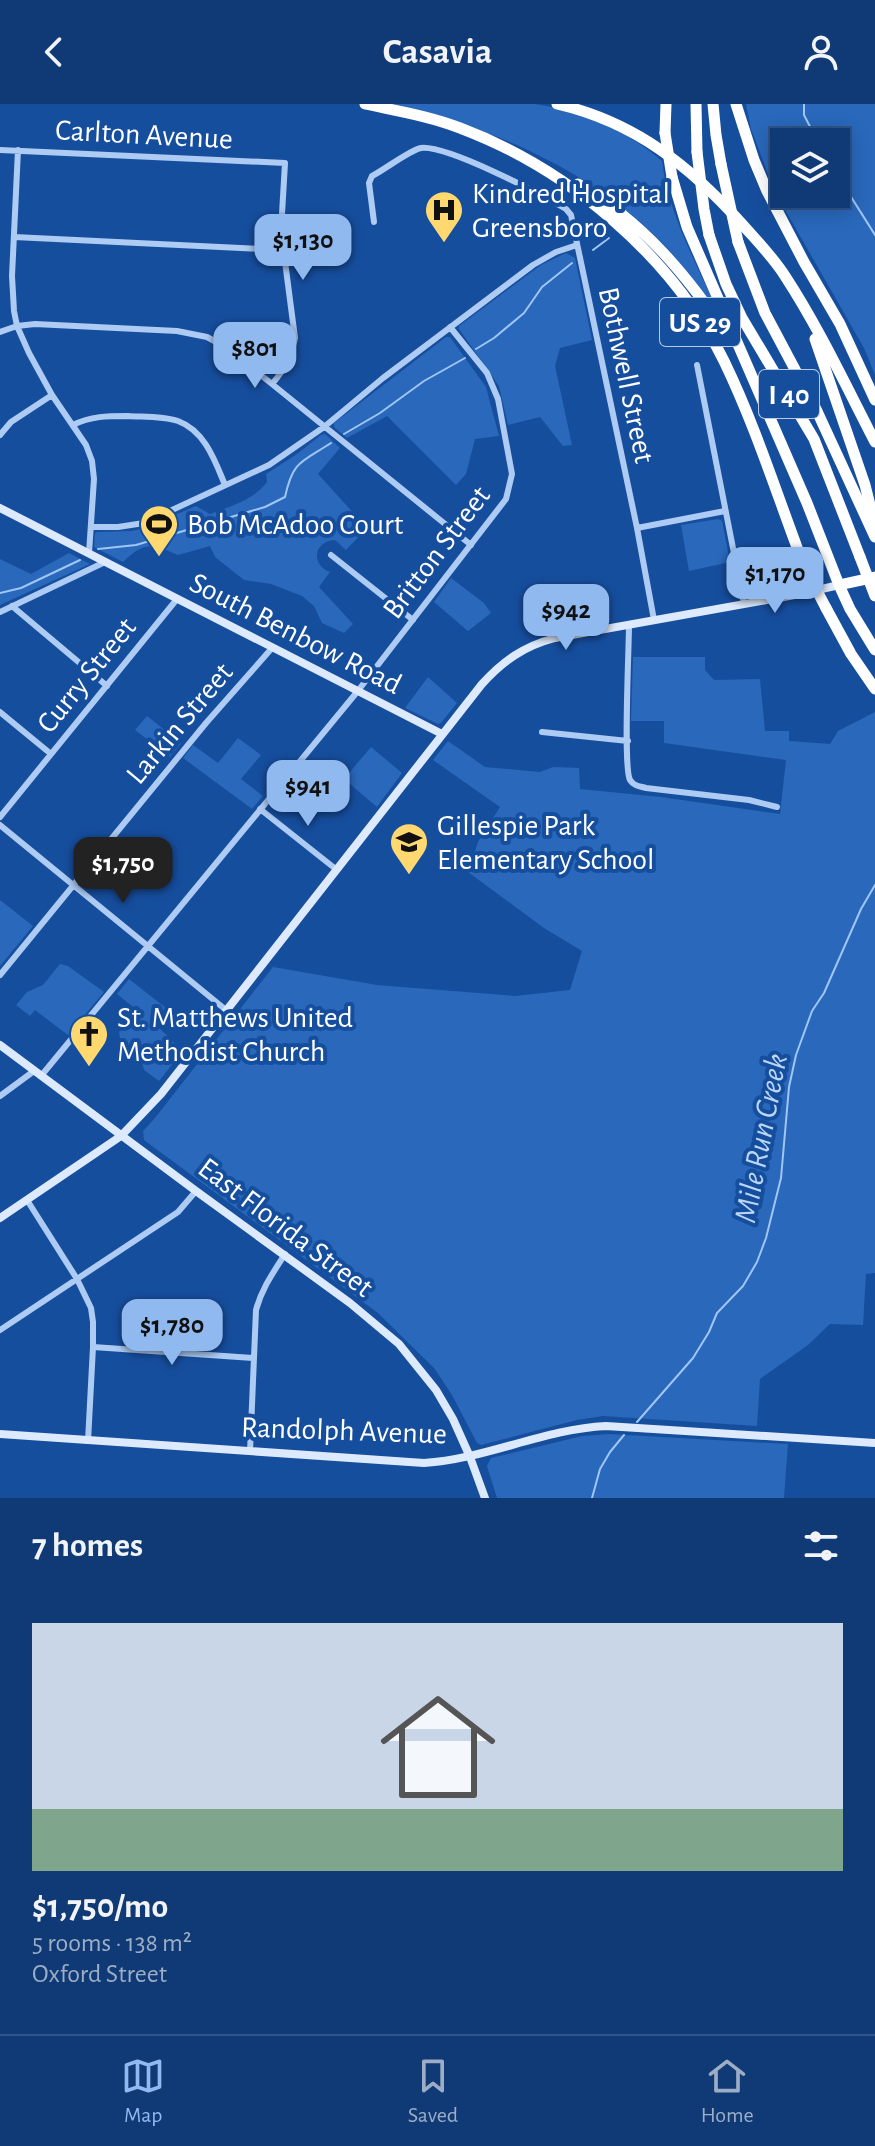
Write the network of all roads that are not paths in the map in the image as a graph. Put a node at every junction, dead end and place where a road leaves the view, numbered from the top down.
1 (365, 104) edge
2 (557, 104) edge
3 (666, 104) edge
4 (696, 104) edge
5 (713, 104) edge
6 (736, 104) edge
7 (505, 148) junction
8 (0, 150) edge
9 (18, 150) junction
10 (374, 222) dead end
11 (14, 237) junction
12 (577, 245) junction
13 (284, 250) junction
14 (800, 301) junction
15 (17, 326) junction
16 (450, 327) junction
17 (0, 332) edge
18 (697, 365) dead end
19 (272, 384) junction
20 (52, 395) junction
21 (875, 400) edge
22 (762, 403) junction
23 (73, 425) junction
24 (324, 427) junction
25 (0, 435) edge
26 (875, 442) edge
27 (225, 485) junction
28 (0, 508) edge
29 (725, 511) junction
30 (875, 525) edge
31 (91, 527) junction
32 (637, 528) junction
33 (875, 537) edge
34 (471, 545) junction
35 (89, 553) junction
36 (331, 555) dead end
37 (106, 562) junction
38 (875, 577) edge
39 (839, 585) junction
40 (875, 596) edge
41 (177, 599) junction
42 (744, 604) junction
43 (12, 606) junction
44 (0, 612) edge
45 (413, 620) junction
46 (654, 620) junction
47 (629, 625) junction
48 (272, 648) junction
49 (875, 650) edge
50 (107, 686) junction
51 (875, 689) edge
52 (357, 692) junction
53 (0, 712) edge
54 (542, 732) dead end
55 (442, 734) junction
56 (628, 741) junction
57 (51, 754) junction
58 (777, 807) dead end
59 (260, 809) junction
60 (0, 817) edge
61 (0, 825) edge
62 (337, 870) junction
63 (75, 885) junction
64 (149, 947) junction
65 (0, 975) edge
66 (226, 1010) junction
67 (0, 1045) edge
68 (37, 1074) junction
69 (0, 1096) edge
70 (121, 1136) junction
71 (196, 1191) junction
72 (27, 1200) junction
73 (0, 1218) edge
74 (285, 1254) junction
75 (77, 1279) junction
76 (0, 1330) edge
77 (93, 1347) junction
78 (253, 1358) junction
79 (0, 1434) edge
80 (88, 1441) junction
81 (875, 1443) edge
82 (250, 1452) junction
83 (470, 1457) junction
84 (485, 1498) edge

1 - 7 highway, US 29
2 - 14 highway
3 - 22 highway, bridge
4 - 40 highway, I 40, bridge
5 - 33 highway, I 40, bridge
6 - 21 highway
7 - 22 highway
7 - 51 highway, US 29, bridge
8 - 9 street, Carlton Avenue
9 - 11 street
9 - 13 street, Carlton Avenue
10 - 12 street, Bothwell Street
11 - 13 street
11 - 15 street
12 - 16 street
12 - 32 street, Bothwell Street
13 - 19 street
14 - 26 highway
14 - 30 highway
15 - 17 street
15 - 19 street
15 - 20 street
16 - 24 street
16 - 34 street, Britton Street
18 - 29 street
19 - 24 street
20 - 23 street
20 - 25 street
22 - 39 highway
23 - 27 street
23 - 31 street
24 - 27 street
24 - 34 street
27 - 31 street
28 - 35 main road, South Benbow Road
29 - 32 street
29 - 42 street
31 - 35 street
32 - 46 street, Bothwell Street
34 - 45 street, Britton Street
35 - 37 main road, South Benbow Road
36 - 45 street
37 - 41 main road, South Benbow Road
37 - 43 street
38 - 39 highway
39 - 42 main road
39 - 49 highway
41 - 48 main road, South Benbow Road
41 - 50 street, Curry Street
42 - 46 main road
43 - 44 street
43 - 50 street
45 - 52 street, Britton Street
46 - 47 main road
47 - 55 main road
47 - 56 street
48 - 52 main road, South Benbow Road
48 - 63 street, Larkin Street
50 - 57 street, Curry Street
52 - 55 main road, South Benbow Road
52 - 59 street, Britton Street
53 - 57 street
54 - 56 street
55 - 62 main road
56 - 58 street
57 - 60 street, Curry Street
59 - 62 street
59 - 64 street, Britton Street
61 - 63 street
62 - 66 main road
63 - 64 street
63 - 65 street, Larkin Street
64 - 66 street
64 - 68 street, Britton Street
66 - 70 main road
67 - 68 main road, East Florida Street
68 - 69 street, Britton Street
68 - 70 main road, East Florida Street
70 - 71 main road, East Florida Street
70 - 72 main road
71 - 74 main road, East Florida Street
71 - 75 street
72 - 73 main road
72 - 75 street
74 - 78 street
74 - 83 main road, East Florida Street
75 - 76 street
75 - 77 street
77 - 78 street
77 - 80 street
78 - 82 street
79 - 80 main road, Randolph Avenue
80 - 82 main road, Randolph Avenue
81 - 83 main road, Randolph Avenue
82 - 83 main road, Randolph Avenue
83 - 84 main road, East Florida Street

